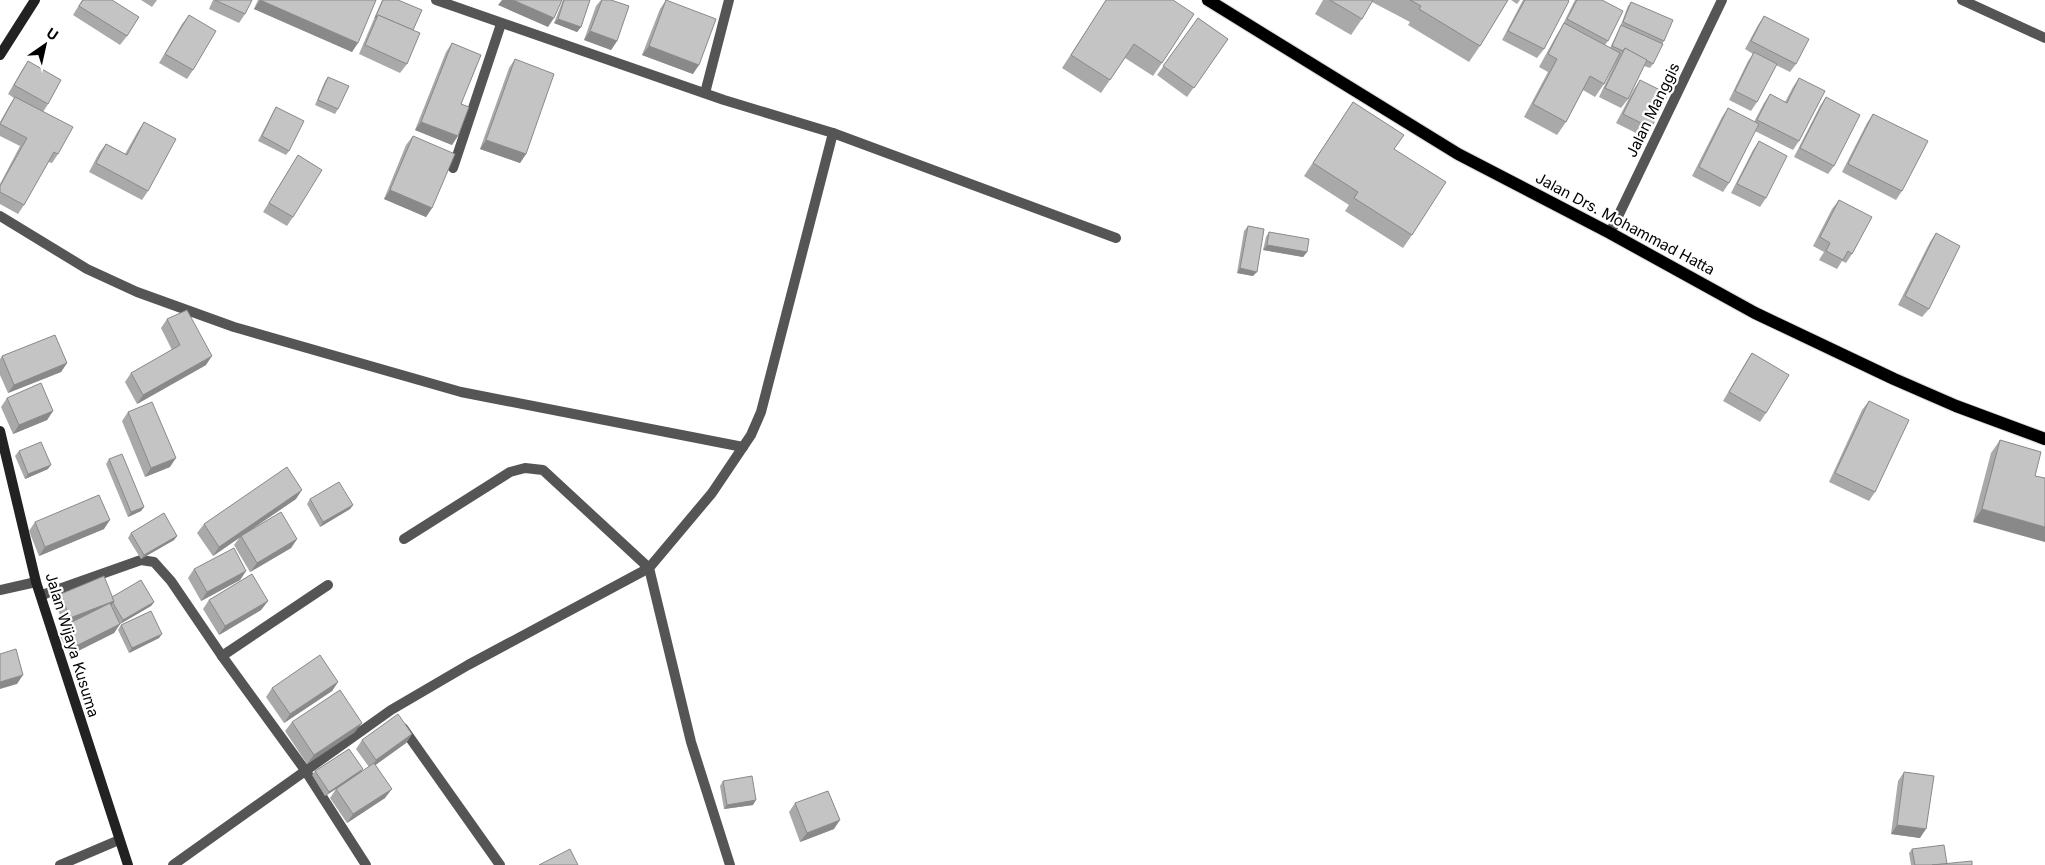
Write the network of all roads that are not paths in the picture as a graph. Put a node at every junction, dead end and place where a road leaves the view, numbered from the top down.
1 (35, 0) edge
2 (436, 0) edge
3 (729, 0) edge
4 (1208, 0) edge
5 (1722, 0) edge
6 (1962, 0) edge
7 (501, 24) junction
8 (2045, 38) edge
9 (0, 55) edge
10 (705, 93) junction
11 (833, 133) junction
12 (453, 168) edge
13 (0, 216) edge
14 (1610, 233) junction
15 (1116, 238) dead end
16 (0, 430) edge
17 (2045, 439) edge
18 (743, 447) junction
19 (404, 539) dead end
20 (649, 568) junction
21 (36, 582) junction
22 (328, 585) dead end
23 (0, 590) edge
24 (42, 595) junction
25 (222, 656) junction
26 (390, 710) junction
27 (305, 770) junction
28 (119, 840) junction
29 (60, 865) edge
30 (128, 865) edge
31 (173, 865) edge
32 (366, 865) edge
33 (500, 865) edge
34 (730, 865) edge

1 - 9 main road
2 - 7 street
3 - 10 street
4 - 14 main road, Jalan Drs. Mohammad Hatta
5 - 14 street, Jalan Manggis
6 - 8 street
7 - 10 street
7 - 12 street
10 - 11 street
11 - 15 street
11 - 18 street
13 - 18 street
14 - 17 main road, Jalan Drs. Mohammad Hatta
16 - 21 main road, Jalan Wijaya Kusuma
18 - 20 street
19 - 20 street
20 - 26 street
20 - 34 street
21 - 23 street
21 - 24 main road, Jalan Wijaya Kusuma
22 - 25 street
24 - 25 street
24 - 28 main road, Jalan Wijaya Kusuma
25 - 27 street
26 - 27 street
26 - 33 street
27 - 31 street
27 - 32 street
28 - 29 street
28 - 30 main road, Jalan Wijaya Kusuma

